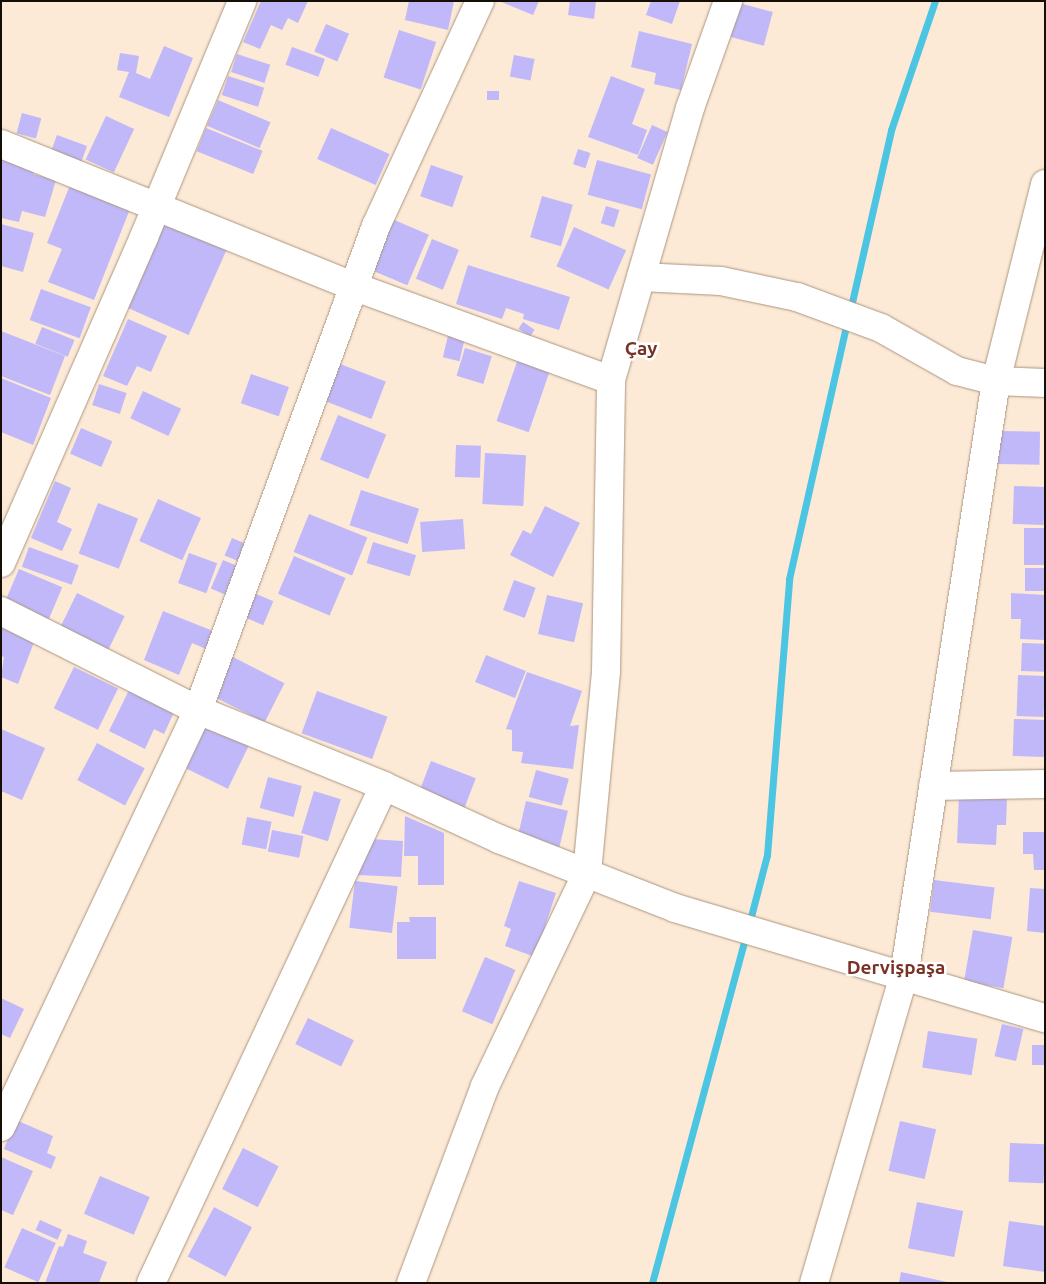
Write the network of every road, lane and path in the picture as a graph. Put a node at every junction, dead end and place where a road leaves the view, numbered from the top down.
1 (242, 1) edge
2 (480, 1) edge
3 (728, 1) edge
4 (1, 144) edge
5 (1045, 184) edge
6 (158, 205) junction
7 (641, 277) junction
8 (355, 287) junction
9 (611, 380) junction
10 (996, 381) junction
11 (1045, 383) edge
12 (1, 563) edge
13 (1, 610) edge
14 (198, 710) junction
15 (1045, 784) edge
16 (384, 786) junction
17 (933, 786) junction
18 (587, 873) junction
19 (904, 976) junction
20 (1045, 1018) edge
21 (1, 1127) edge
22 (151, 1283) edge
23 (411, 1283) edge
24 (814, 1283) edge

1 - 6 street
2 - 8 street
3 - 7 street
4 - 6 street
5 - 10 street
6 - 8 street
6 - 12 street
7 - 9 street
7 - 10 street
8 - 9 street
8 - 14 street
9 - 18 street
10 - 11 street
10 - 17 street
13 - 14 street
14 - 16 street
14 - 21 street
15 - 17 street
16 - 18 street
16 - 22 street
17 - 19 street
18 - 19 street
18 - 23 street
19 - 20 street
19 - 24 street

